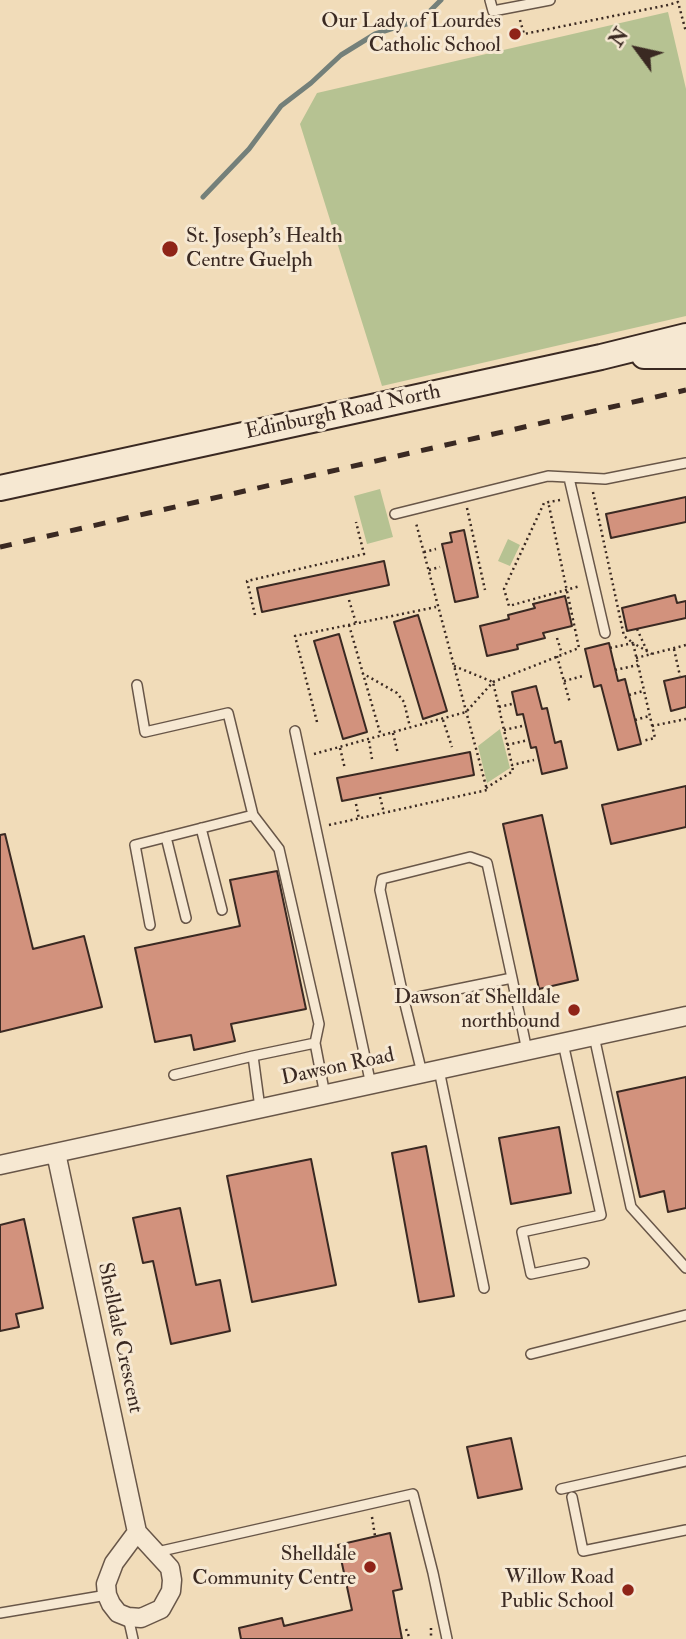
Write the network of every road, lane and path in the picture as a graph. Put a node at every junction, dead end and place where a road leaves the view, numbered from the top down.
1 (490, 0) edge
2 (550, 0) edge
3 (680, 1) edge
4 (517, 6) junction
5 (686, 32) edge
6 (686, 336) edge
7 (686, 356) edge
8 (601, 357) junction
9 (686, 463) edge
10 (569, 478) junction
11 (590, 478) junction
12 (0, 488) edge
13 (464, 497) junction
14 (574, 498) junction
15 (548, 502) junction
16 (413, 510) junction
17 (396, 514) dead end
18 (356, 522) dead end
19 (436, 549) dead end
20 (424, 552) junction
21 (440, 566) dead end
22 (429, 570) junction
23 (593, 583) junction
24 (485, 590) dead end
25 (566, 590) junction
26 (349, 600) dead end
27 (436, 607) dead end
28 (255, 615) dead end
29 (356, 623) junction
30 (349, 625) junction
31 (637, 629) dead end
32 (605, 633) dead end
33 (557, 638) dead end
34 (633, 643) junction
35 (686, 645) edge
36 (610, 648) dead end
37 (674, 648) junction
38 (647, 651) junction
39 (562, 654) junction
40 (652, 654) junction
41 (557, 656) junction
42 (636, 658) junction
43 (638, 664) junction
44 (454, 666) junction
45 (615, 670) dead end
46 (362, 673) junction
47 (583, 676) dead end
48 (680, 676) dead end
49 (564, 681) junction
50 (493, 682) junction
51 (137, 685) dead end
52 (644, 691) junction
53 (629, 695) dead end
54 (570, 702) dead end
55 (512, 704) dead end
56 (499, 707) junction
57 (466, 712) junction
58 (649, 716) junction
59 (443, 719) junction
60 (686, 719) edge
61 (635, 720) dead end
62 (317, 722) dead end
63 (522, 726) dead end
64 (652, 726) junction
65 (410, 728) junction
66 (504, 730) junction
67 (295, 731) dead end
68 (393, 733) junction
69 (381, 737) junction
70 (368, 740) junction
71 (528, 740) dead end
72 (642, 741) dead end
73 (508, 745) junction
74 (339, 747) junction
75 (452, 747) dead end
76 (398, 754) dead end
77 (300, 757) junction
78 (372, 759) dead end
79 (534, 760) dead end
80 (512, 765) junction
81 (345, 769) dead end
82 (486, 788) junction
83 (380, 797) dead end
84 (356, 804) dead end
85 (384, 813) junction
86 (253, 815) junction
87 (359, 819) junction
88 (201, 828) junction
89 (316, 828) junction
90 (166, 837) junction
91 (222, 910) dead end
92 (186, 918) dead end
93 (150, 925) dead end
94 (512, 978) junction
95 (404, 1000) junction
96 (686, 1016) edge
97 (594, 1036) junction
98 (315, 1043) junction
99 (563, 1043) junction
100 (527, 1051) junction
101 (253, 1056) junction
102 (430, 1071) junction
103 (174, 1075) dead end
104 (371, 1085) junction
105 (325, 1095) junction
106 (260, 1108) junction
107 (57, 1153) junction
108 (0, 1165) edge
109 (584, 1263) dead end
110 (686, 1268) edge
111 (484, 1288) dead end
112 (686, 1315) edge
113 (531, 1354) dead end
114 (686, 1461) edge
115 (561, 1489) dead end
116 (572, 1497) dead end
117 (372, 1517) dead end
118 (686, 1530) edge
119 (137, 1532) junction
120 (375, 1536) dead end
121 (157, 1552) junction
122 (107, 1595) junction
123 (0, 1613) edge
124 (128, 1617) junction
125 (406, 1629) dead end
126 (133, 1639) edge
127 (410, 1639) edge
128 (446, 1639) edge

1 - 4 lane
2 - 4 lane
3 - 4 path
3 - 5 path
6 - 8 main road, Edinburgh Road North
7 - 8 main road
8 - 12 main road, Edinburgh Road North
9 - 11 lane
10 - 11 lane
10 - 13 lane
10 - 14 lane
11 - 34 path
13 - 16 lane
13 - 24 path
14 - 15 path
14 - 23 lane
15 - 25 path
15 - 25 path
16 - 17 lane
16 - 20 path
18 - 28 path
19 - 20 path
20 - 22 path
21 - 22 path
22 - 44 path
23 - 25 path
23 - 32 lane
25 - 39 path
26 - 29 path
27 - 29 path
29 - 30 path
30 - 46 path
30 - 62 path
31 - 38 path
33 - 39 path
34 - 36 path
34 - 38 path
34 - 42 path
35 - 37 path
37 - 40 path
37 - 48 path
38 - 40 path
39 - 41 path
40 - 42 path
41 - 49 path
41 - 50 path
42 - 43 path
43 - 45 path
43 - 52 path
44 - 50 path
44 - 57 path
46 - 65 path
46 - 69 path
47 - 49 path
49 - 54 path
50 - 56 path
50 - 57 path
51 - 86 lane
52 - 53 path
52 - 58 path
55 - 56 path
56 - 66 path
57 - 59 path
57 - 82 path
58 - 61 path
58 - 64 path
59 - 65 path
59 - 75 path
60 - 64 path
63 - 66 path
64 - 72 path
65 - 68 path
66 - 73 path
67 - 77 lane
68 - 69 path
68 - 76 path
69 - 70 path
70 - 74 path
70 - 78 path
71 - 73 path
73 - 80 path
74 - 77 path
74 - 81 path
77 - 89 lane
79 - 80 path
80 - 82 path
82 - 85 path
83 - 85 path
84 - 87 path
85 - 87 path
86 - 88 lane
86 - 98 lane
87 - 89 path
88 - 90 lane
88 - 91 lane
89 - 104 lane
90 - 92 lane
90 - 93 lane
94 - 95 lane
94 - 95 lane
94 - 100 lane
95 - 102 lane
96 - 97 street, Dawson Road
97 - 99 street, Dawson Road
97 - 110 lane
98 - 101 lane
98 - 105 lane
99 - 100 street, Dawson Road
99 - 109 lane
100 - 102 street, Dawson Road
101 - 103 lane
101 - 106 lane
102 - 104 street, Dawson Road
102 - 111 lane
104 - 105 street, Dawson Road
105 - 106 street, Dawson Road
106 - 107 street, Dawson Road
107 - 108 street, Dawson Road
107 - 119 street, Shelldale Crescent
112 - 113 lane
114 - 115 lane
116 - 118 lane
117 - 120 path
119 - 121 street
119 - 122 street
121 - 124 street
121 - 128 lane
122 - 123 lane
122 - 124 street
124 - 126 lane
125 - 127 path

